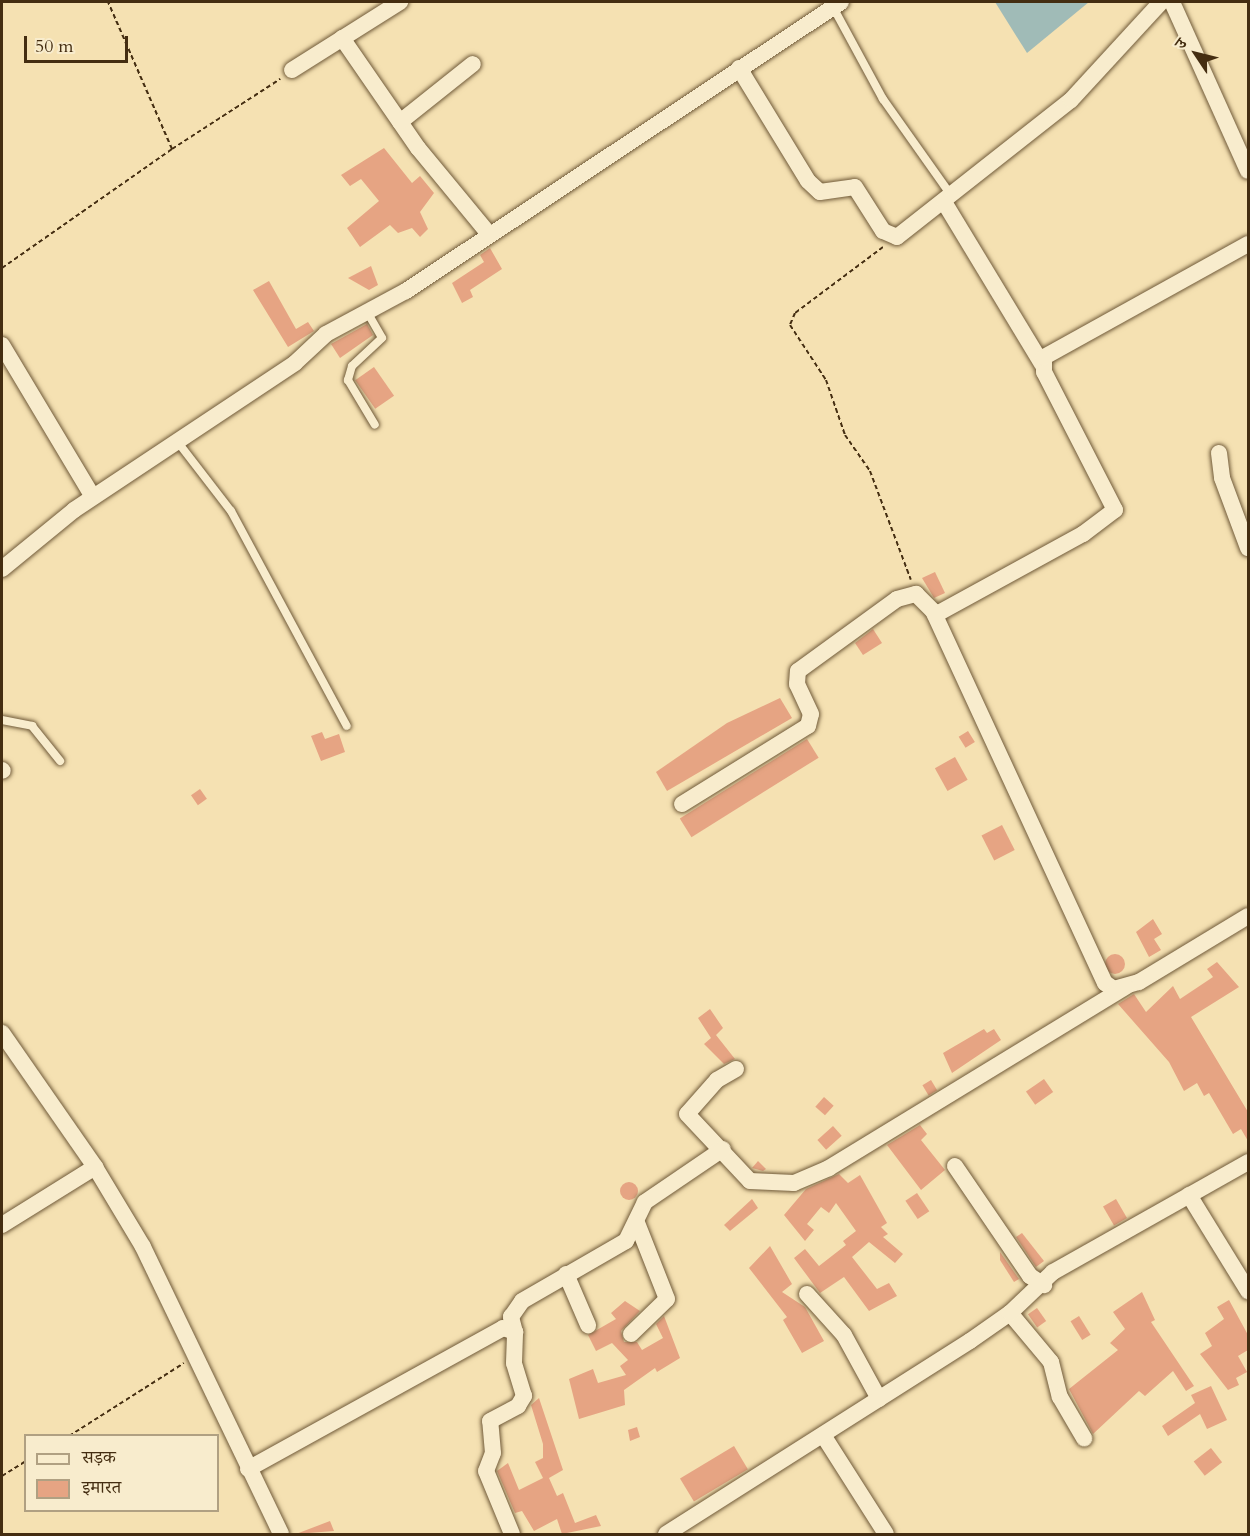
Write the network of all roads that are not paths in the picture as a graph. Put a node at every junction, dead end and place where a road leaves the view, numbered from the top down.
1 (400, 2) edge
2 (1161, 2) edge
3 (1172, 2) edge
4 (837, 4) edge
5 (342, 38) junction
6 (473, 64) dead end
7 (740, 68) junction
8 (292, 70) road end
9 (400, 122) junction
10 (1248, 171) edge
11 (948, 199) junction
12 (489, 234) junction
13 (1248, 244) edge
14 (366, 310) junction
15 (2, 345) edge
16 (1042, 364) junction
17 (375, 425) dead end
18 (177, 440) junction
19 (1219, 453) dead end
20 (93, 497) junction
21 (1248, 548) edge
22 (2, 569) edge
23 (935, 615) junction
24 (2, 720) edge
25 (347, 726) dead end
26 (60, 761) dead end
27 (682, 804) dead end
28 (1248, 916) edge
29 (1129, 985) junction
30 (2, 1033) edge
31 (736, 1070) dead end
32 (723, 1149) junction
33 (1248, 1162) edge
34 (955, 1166) dead end
35 (84, 1172) junction
36 (1189, 1195) junction
37 (637, 1222) junction
38 (2, 1225) edge
39 (566, 1274) junction
40 (1044, 1285) junction
41 (1248, 1291) edge
42 (807, 1294) dead end
43 (1010, 1314) junction
44 (588, 1325) dead end
45 (515, 1332) junction
46 (631, 1334) dead end
47 (879, 1399) junction
48 (823, 1435) junction
49 (1084, 1438) dead end
50 (248, 1469) junction
51 (281, 1534) edge
52 (512, 1534) edge
53 (666, 1534) edge
54 (886, 1534) edge

1 - 5 street
2 - 11 street
3 - 10 street
4 - 7 street
4 - 11 lane
5 - 8 street
5 - 9 street
6 - 9 street
7 - 11 street
7 - 12 street
9 - 12 street
11 - 16 street
12 - 14 street
13 - 16 street
14 - 17 lane
14 - 18 street
15 - 20 street
16 - 23 street
18 - 20 street
18 - 25 lane
19 - 21 street
20 - 22 street
23 - 27 street
23 - 29 street
24 - 26 lane
28 - 29 street
29 - 32 street
30 - 35 street
31 - 32 street
32 - 37 street
33 - 36 street
34 - 40 street
35 - 38 street
35 - 50 street
36 - 40 street
36 - 41 street
37 - 39 street
37 - 46 street
39 - 44 street
39 - 45 street
40 - 43 street
42 - 47 street
43 - 47 street
43 - 49 street
45 - 50 street
45 - 52 street
47 - 48 street
48 - 53 street
48 - 54 street
50 - 51 street

